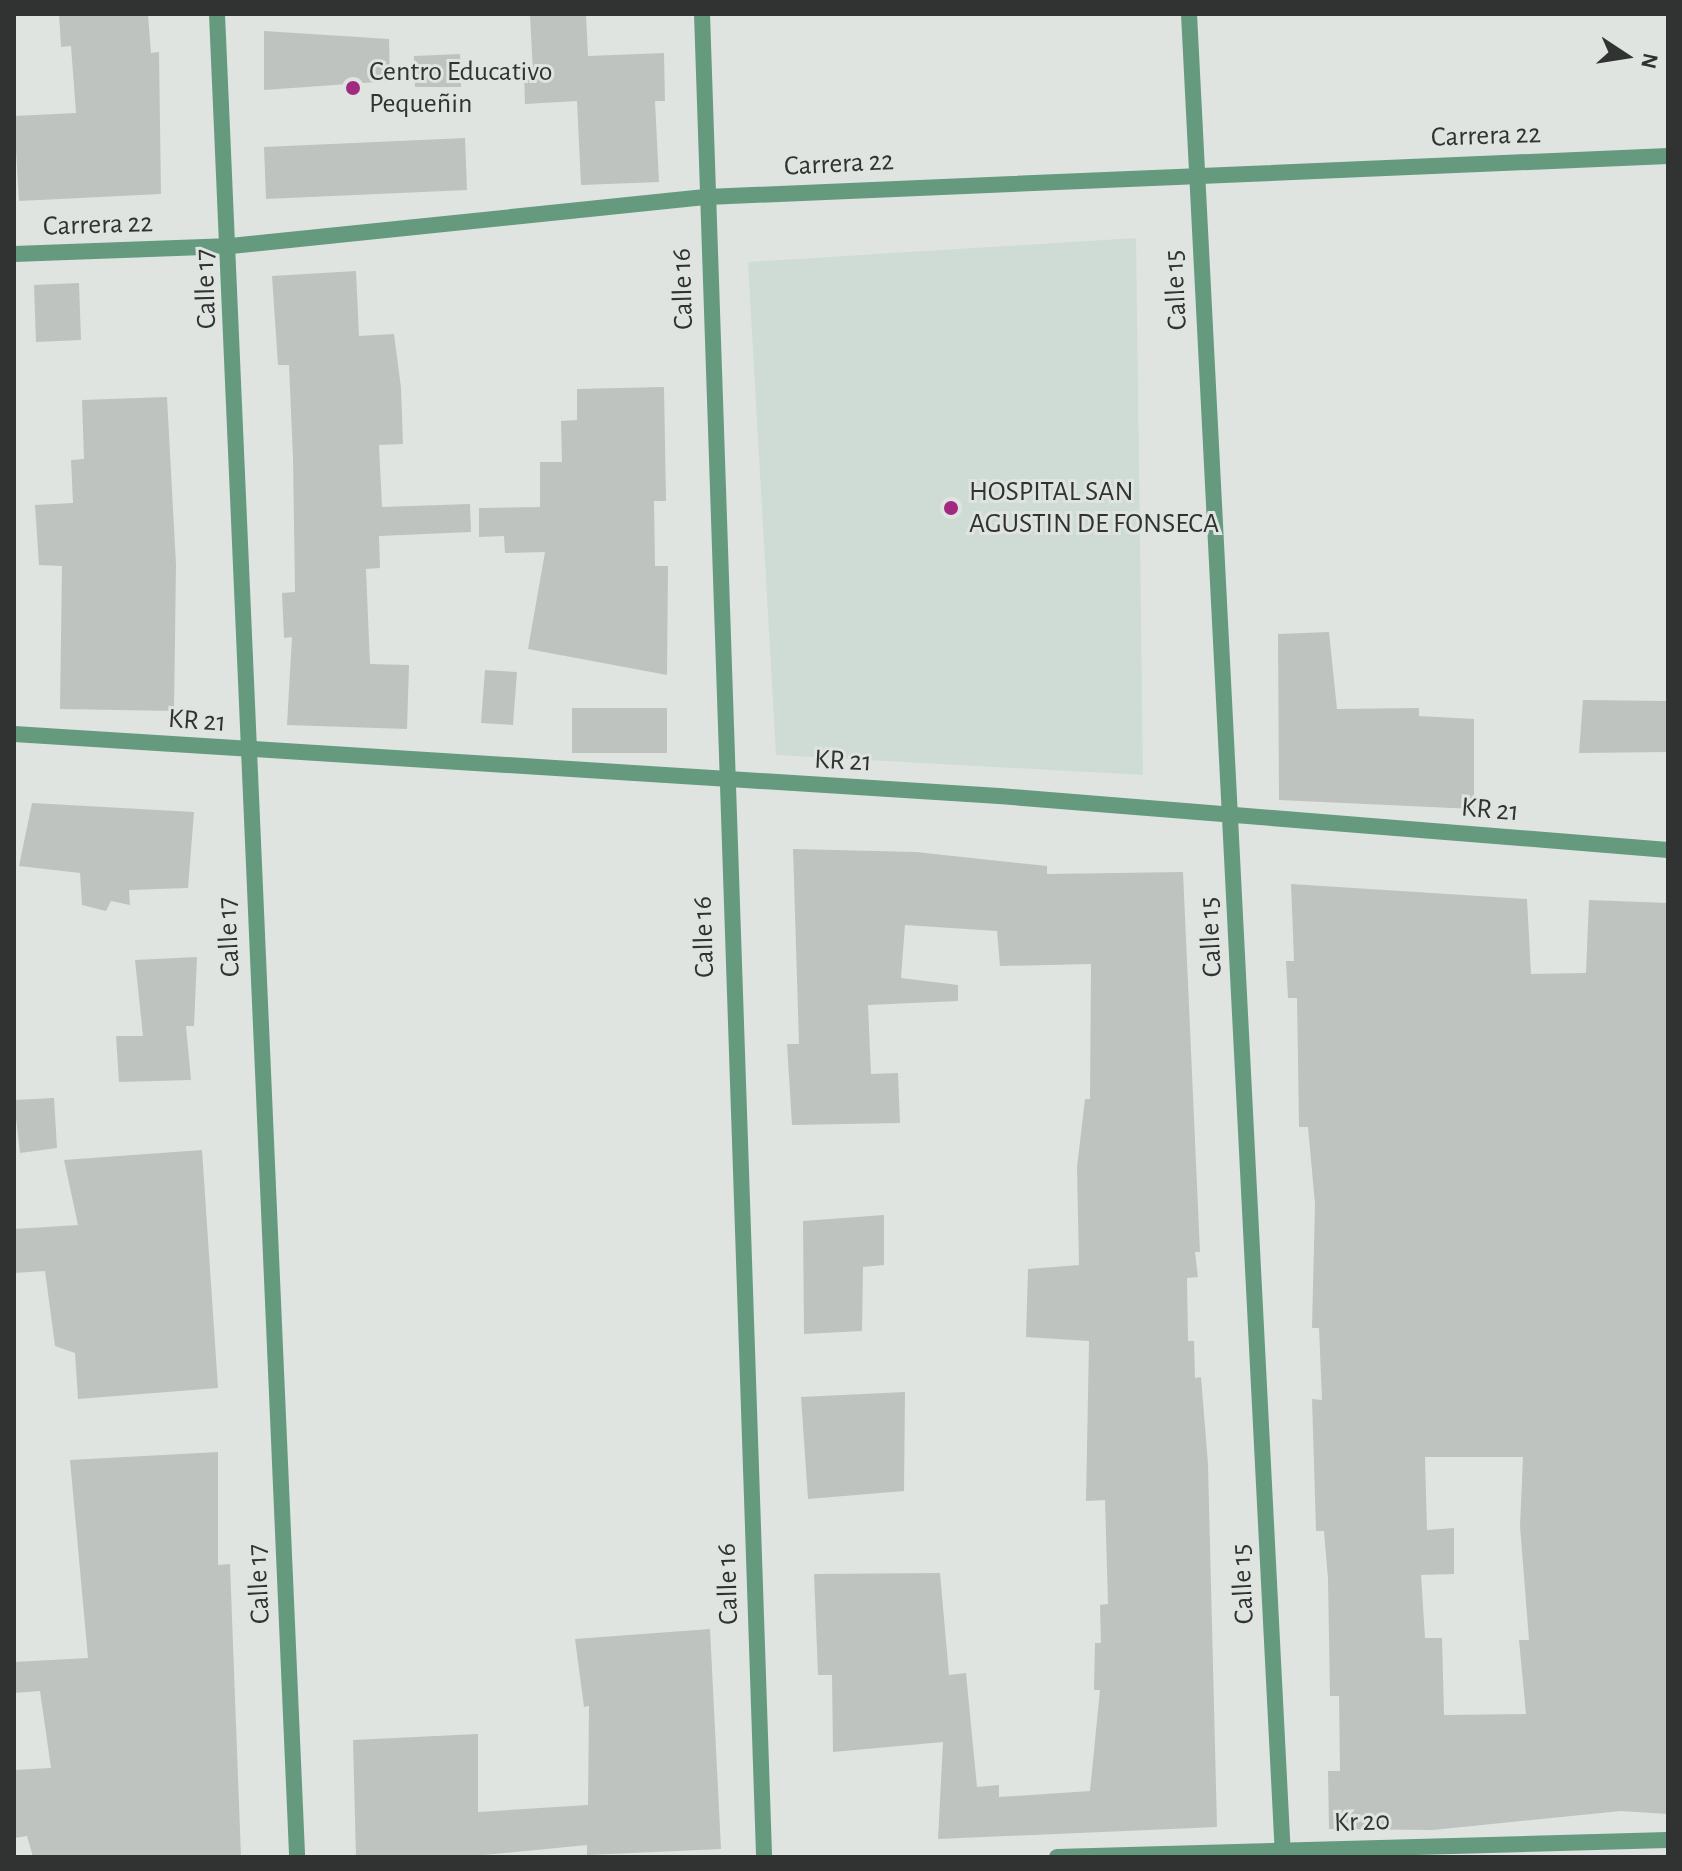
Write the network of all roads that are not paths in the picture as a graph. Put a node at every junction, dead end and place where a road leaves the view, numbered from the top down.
1 (217, 14) edge
2 (702, 14) edge
3 (1189, 14) edge
4 (1668, 156) edge
5 (1196, 172) junction
6 (707, 197) junction
7 (231, 246) junction
8 (14, 254) edge
9 (14, 734) edge
10 (246, 751) junction
11 (724, 780) junction
12 (1231, 815) junction
13 (1668, 850) edge
14 (1668, 1840) edge
15 (1283, 1854) edge
16 (297, 1857) edge
17 (764, 1857) edge
18 (1057, 1857) edge

1 - 7 street, Calle 17
2 - 6 street, Calle 16
3 - 5 street, Calle 15
4 - 5 street, Carrera 22
5 - 6 street, Carrera 22
5 - 12 street, Calle 15
6 - 7 street, Carrera 22
6 - 11 street, Calle 16
7 - 8 street, Carrera 22
7 - 10 street, Calle 17
9 - 10 street, KR 21
10 - 11 street, KR 21
10 - 16 street, Calle 17
11 - 12 street, KR 21
11 - 17 street, Calle 16
12 - 13 street, KR 21
12 - 15 street, Calle 15
14 - 15 street, Kr 20
15 - 18 street, Kr 20

